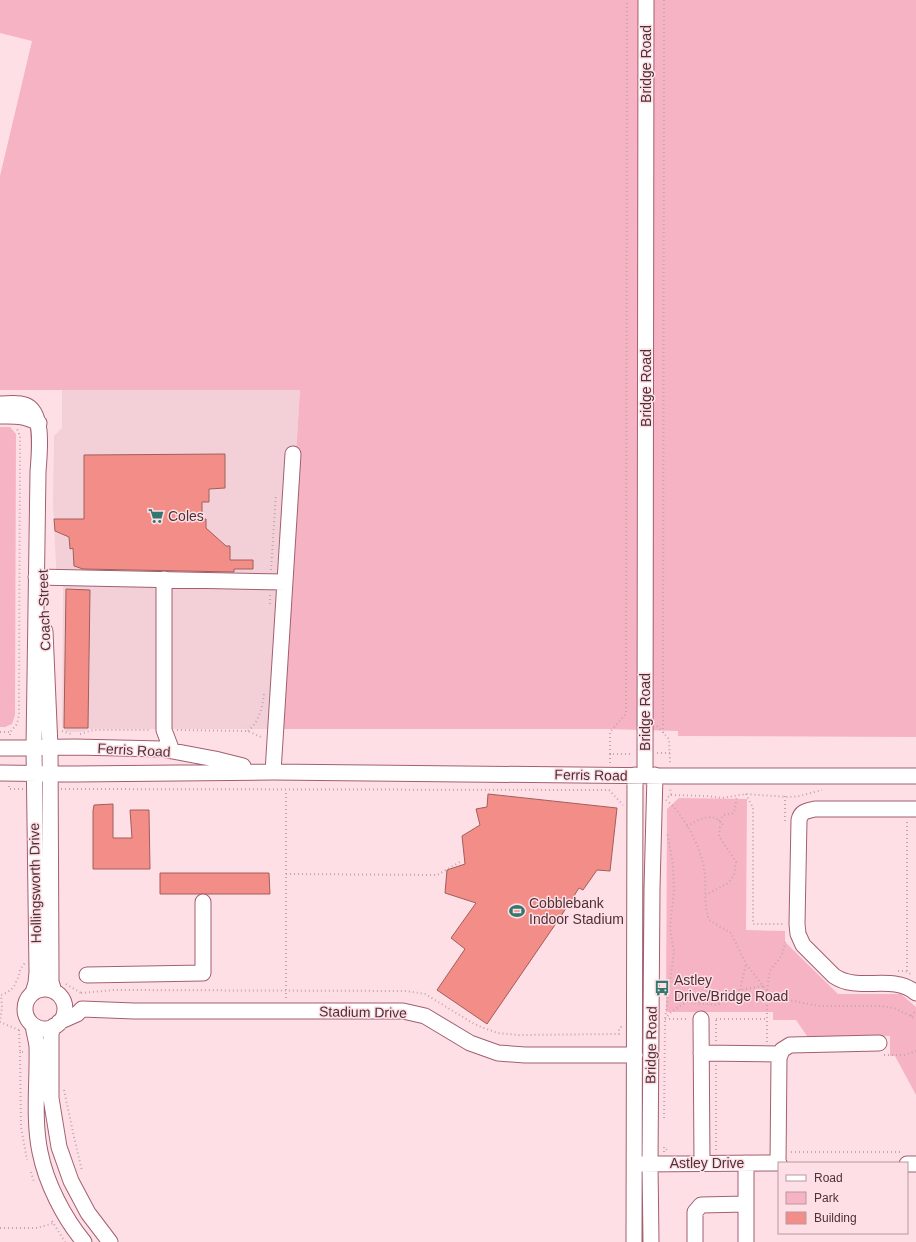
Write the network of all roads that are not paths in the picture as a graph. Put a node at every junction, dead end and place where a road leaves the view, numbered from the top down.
1 (646, 0) edge
2 (0, 404) edge
3 (0, 416) edge
4 (39, 423) junction
5 (293, 454) dead end
6 (40, 577) junction
7 (164, 579) junction
8 (278, 581) junction
9 (164, 730) junction
10 (34, 747) junction
11 (0, 748) edge
12 (50, 748) junction
13 (146, 749) junction
14 (172, 752) junction
15 (269, 772) junction
16 (0, 773) edge
17 (34, 773) junction
18 (50, 774) junction
19 (645, 775) junction
20 (916, 776) edge
21 (914, 815) edge
22 (203, 902) dead end
23 (87, 975) dead end
24 (913, 982) edge
25 (33, 993) junction
26 (56, 993) junction
27 (82, 1009) junction
28 (701, 1019) road end
29 (57, 1024) junction
30 (26, 1027) junction
31 (879, 1043) road end
32 (708, 1054) junction
33 (774, 1054) junction
34 (635, 1055) junction
35 (779, 1162) edge
36 (635, 1163) junction
37 (746, 1163) junction
38 (778, 1163) edge
39 (650, 1164) junction
40 (702, 1164) junction
41 (746, 1204) junction
42 (84, 1207) junction
43 (68, 1219) junction
44 (84, 1242) edge
45 (110, 1242) edge
46 (634, 1242) edge
47 (651, 1242) edge
48 (695, 1242) edge
49 (746, 1242) edge

1 - 19 street, Bridge Road
2 - 4 street
3 - 4 street
4 - 6 street, Coach Street
5 - 8 street
6 - 7 street
6 - 10 street, Coach Street
6 - 12 street, Coach Street
7 - 8 street
7 - 9 street
8 - 15 street
9 - 13 street
9 - 14 street
10 - 11 street, Ferris Road
10 - 12 street, Ferris Road
10 - 17 street, Coach Street
12 - 13 street, Ferris Road
12 - 18 street, Coach Street
13 - 14 street, Ferris Road
14 - 15 street, Ferris Road
15 - 18 street, Ferris Road
15 - 19 street, Ferris Road
16 - 17 street, Ferris Road
17 - 18 street, Ferris Road
17 - 25 street, Hollingsworth Drive
18 - 26 street, Hollingsworth Drive
19 - 20 street, Ferris Road
19 - 34 street, Bridge Road
19 - 39 street, Bridge Road
21 - 24 street
22 - 23 street
25 - 26 street
25 - 30 street
26 - 27 street
26 - 29 street
27 - 29 street
27 - 34 street, Stadium Drive
28 - 32 street
29 - 30 street
29 - 42 street
30 - 43 street
31 - 33 street
32 - 33 street
32 - 40 street
33 - 35 street
34 - 36 street, Bridge Road
36 - 39 street, Astley Drive
36 - 46 street, Bridge Road
37 - 38 street, Astley Drive
37 - 40 street, Astley Drive
37 - 41 street
39 - 40 street, Astley Drive
39 - 47 street, Bridge Road
41 - 48 street
41 - 49 street
42 - 43 street
42 - 45 street
43 - 44 street

